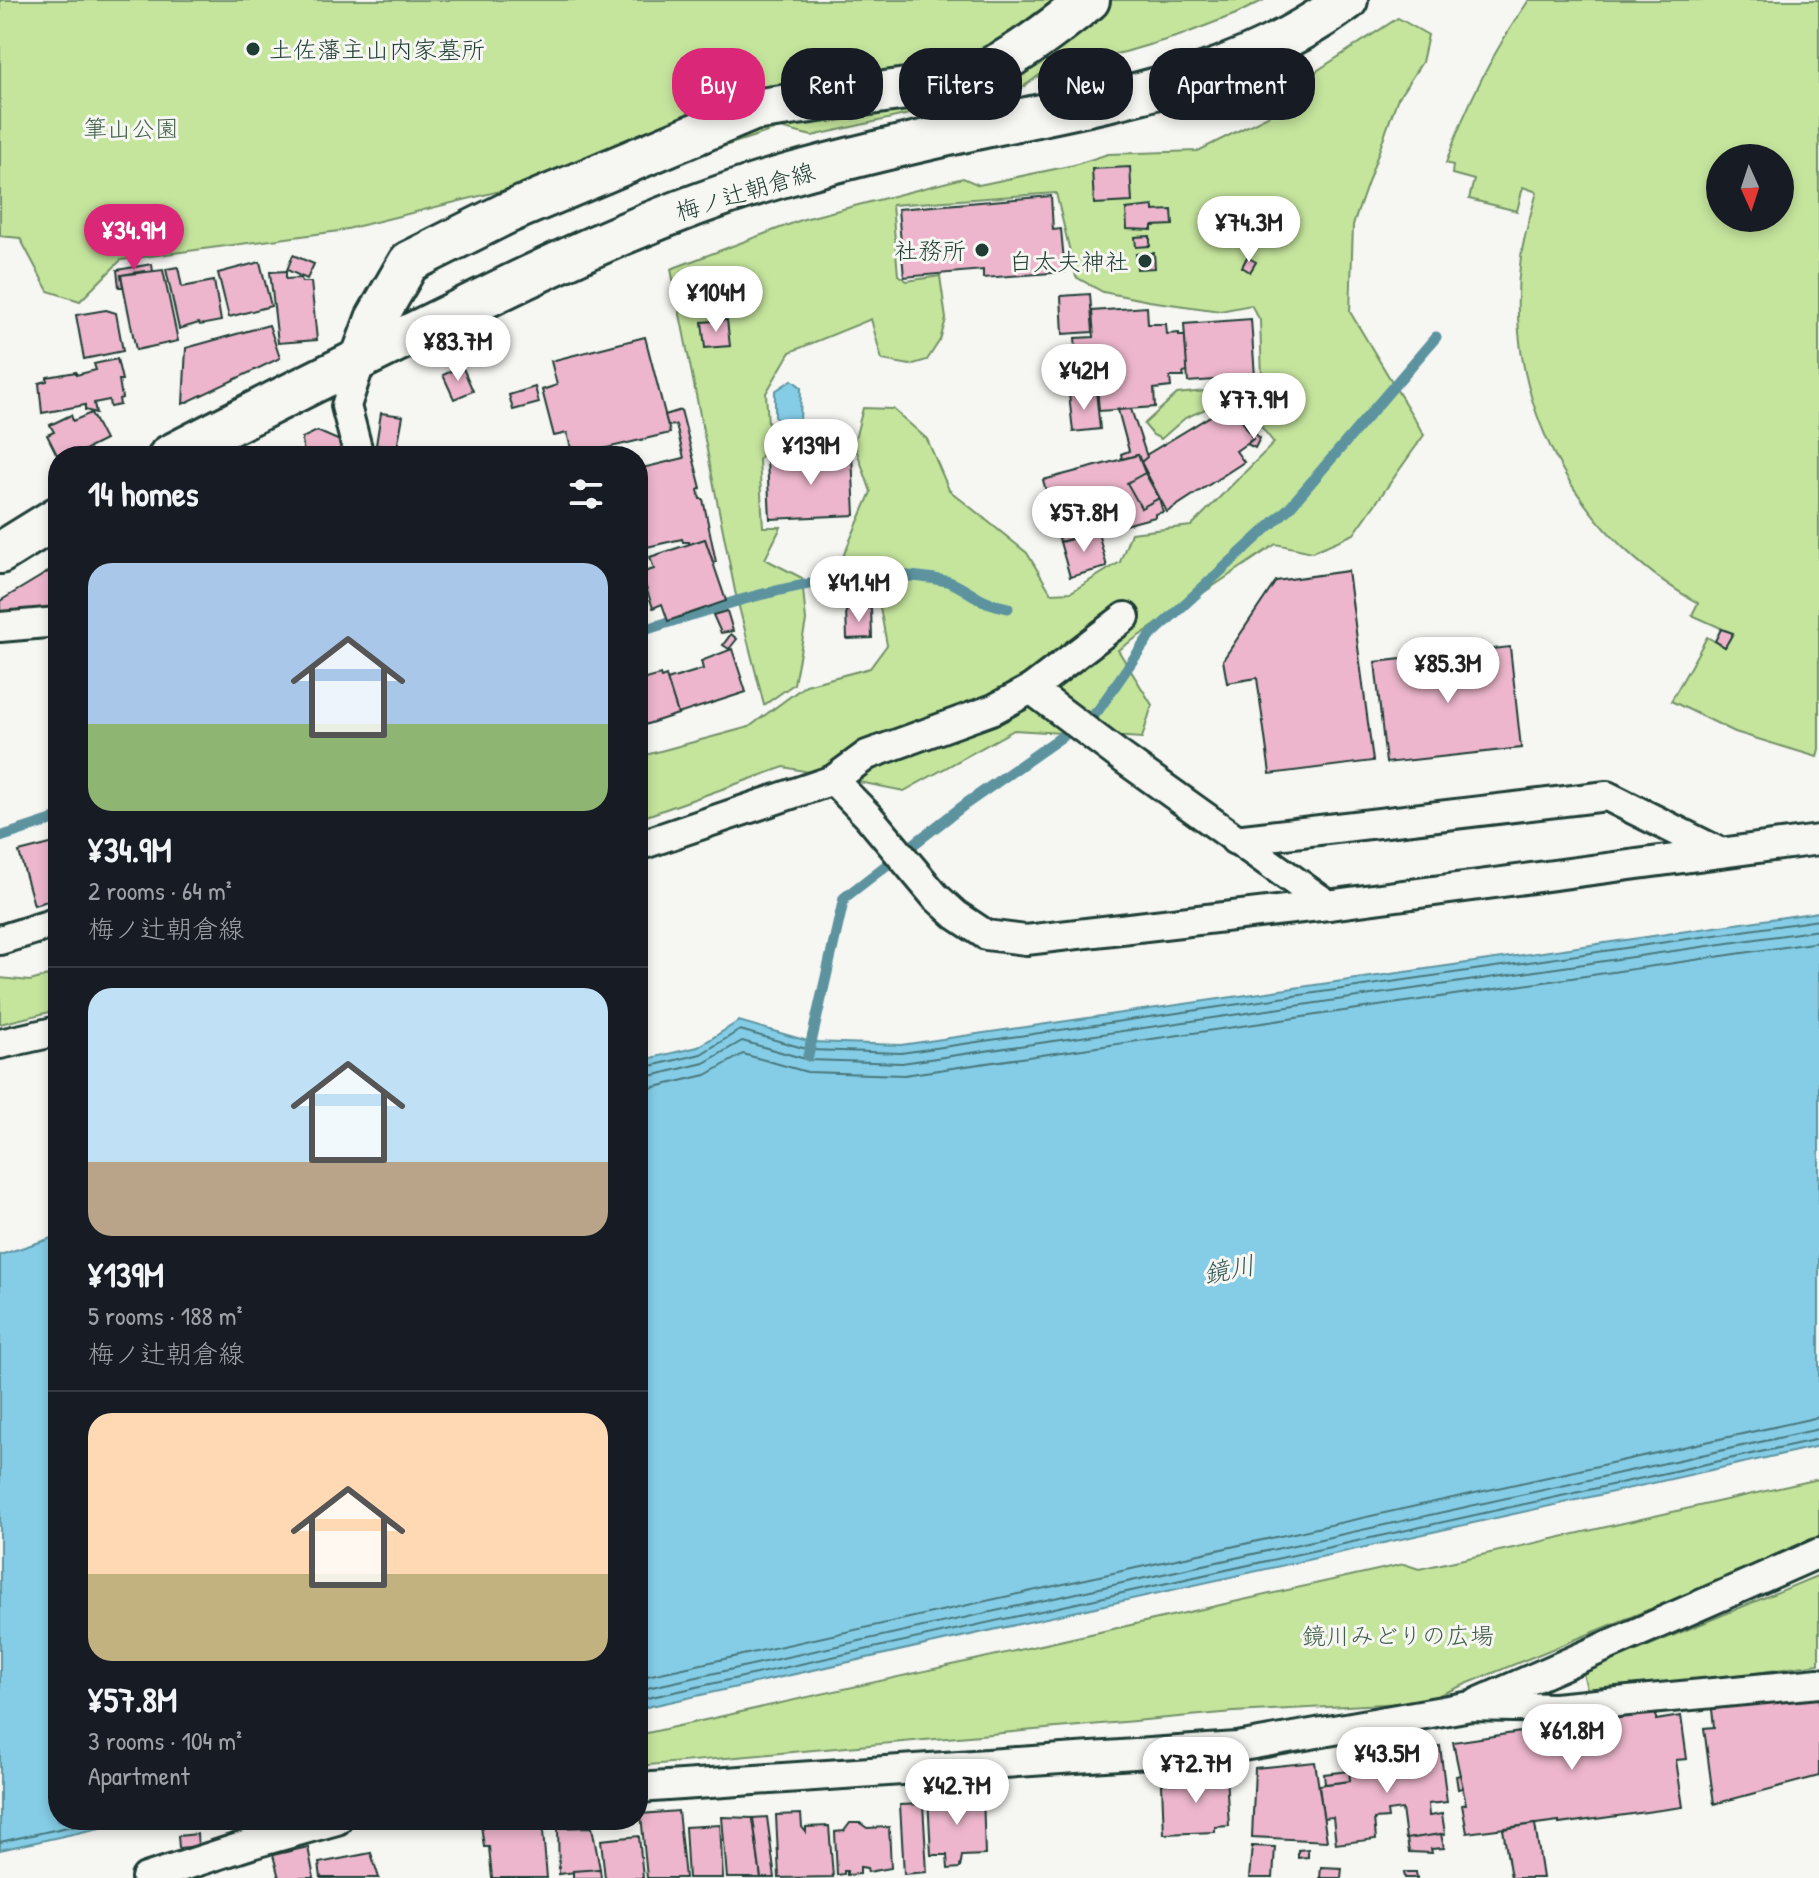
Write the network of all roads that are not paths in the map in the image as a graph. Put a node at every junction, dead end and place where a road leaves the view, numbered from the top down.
1 (1089, 0) edge
2 (1347, 0) edge
3 (362, 357) junction
4 (188, 446) edge
5 (356, 446) edge
6 (48, 523) edge
7 (0, 553) edge
8 (1125, 617) dead end
9 (48, 623) edge
10 (0, 627) edge
11 (1031, 689) junction
12 (833, 780) junction
13 (1235, 840) junction
14 (1819, 840) edge
15 (648, 843) edge
16 (1719, 852) junction
17 (1328, 905) junction
18 (48, 925) edge
19 (0, 940) edge
20 (48, 1033) edge
21 (0, 1044) edge
22 (1815, 1556) edge
23 (1819, 1683) edge
24 (1471, 1706) junction
25 (648, 1787) edge
26 (302, 1830) edge
27 (146, 1878) edge

1 - 3 main road
2 - 3 main road, 梅ノ辻朝倉線
3 - 4 main road, 梅ノ辻朝倉線
3 - 5 street
6 - 7 main road
8 - 11 street
9 - 10 street
11 - 12 street
11 - 13 street
12 - 15 street
12 - 17 street
13 - 16 street
13 - 17 street
14 - 16 street
16 - 17 street
18 - 19 street
20 - 21 street
22 - 24 street
23 - 24 street
24 - 25 street
26 - 27 street

